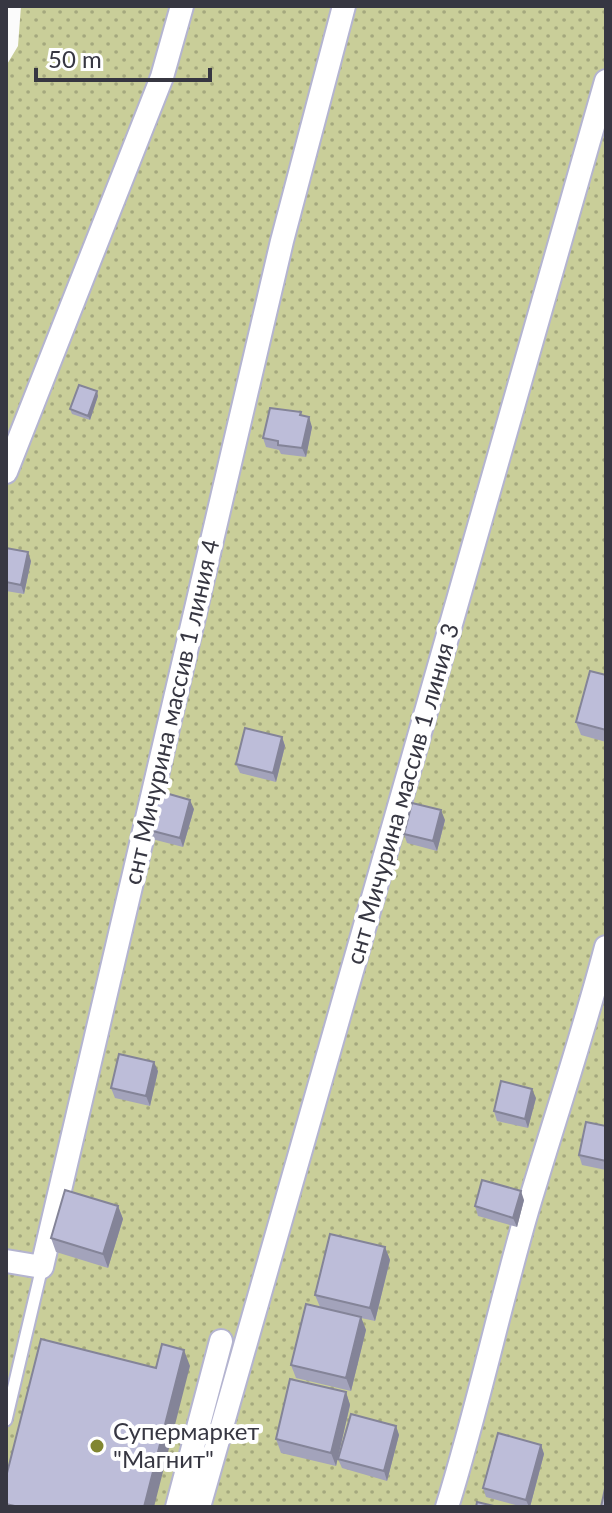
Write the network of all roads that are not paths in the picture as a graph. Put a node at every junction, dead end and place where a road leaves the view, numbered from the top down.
1 (182, 6) edge
2 (344, 6) edge
3 (606, 81) edge
4 (6, 472) edge
5 (606, 947) edge
6 (6, 1261) edge
7 (42, 1267) junction
8 (221, 1341) dead end
9 (6, 1420) edge
10 (177, 1507) edge
11 (199, 1507) edge
12 (447, 1507) edge

1 - 4 street
2 - 7 street, снт Мичурина массив 1 линия 4
3 - 11 street, снт Мичурина массив 1 линия 3
5 - 12 street
6 - 7 street
7 - 9 lane, снт Мичурина массив 1 линия 4
8 - 10 street

